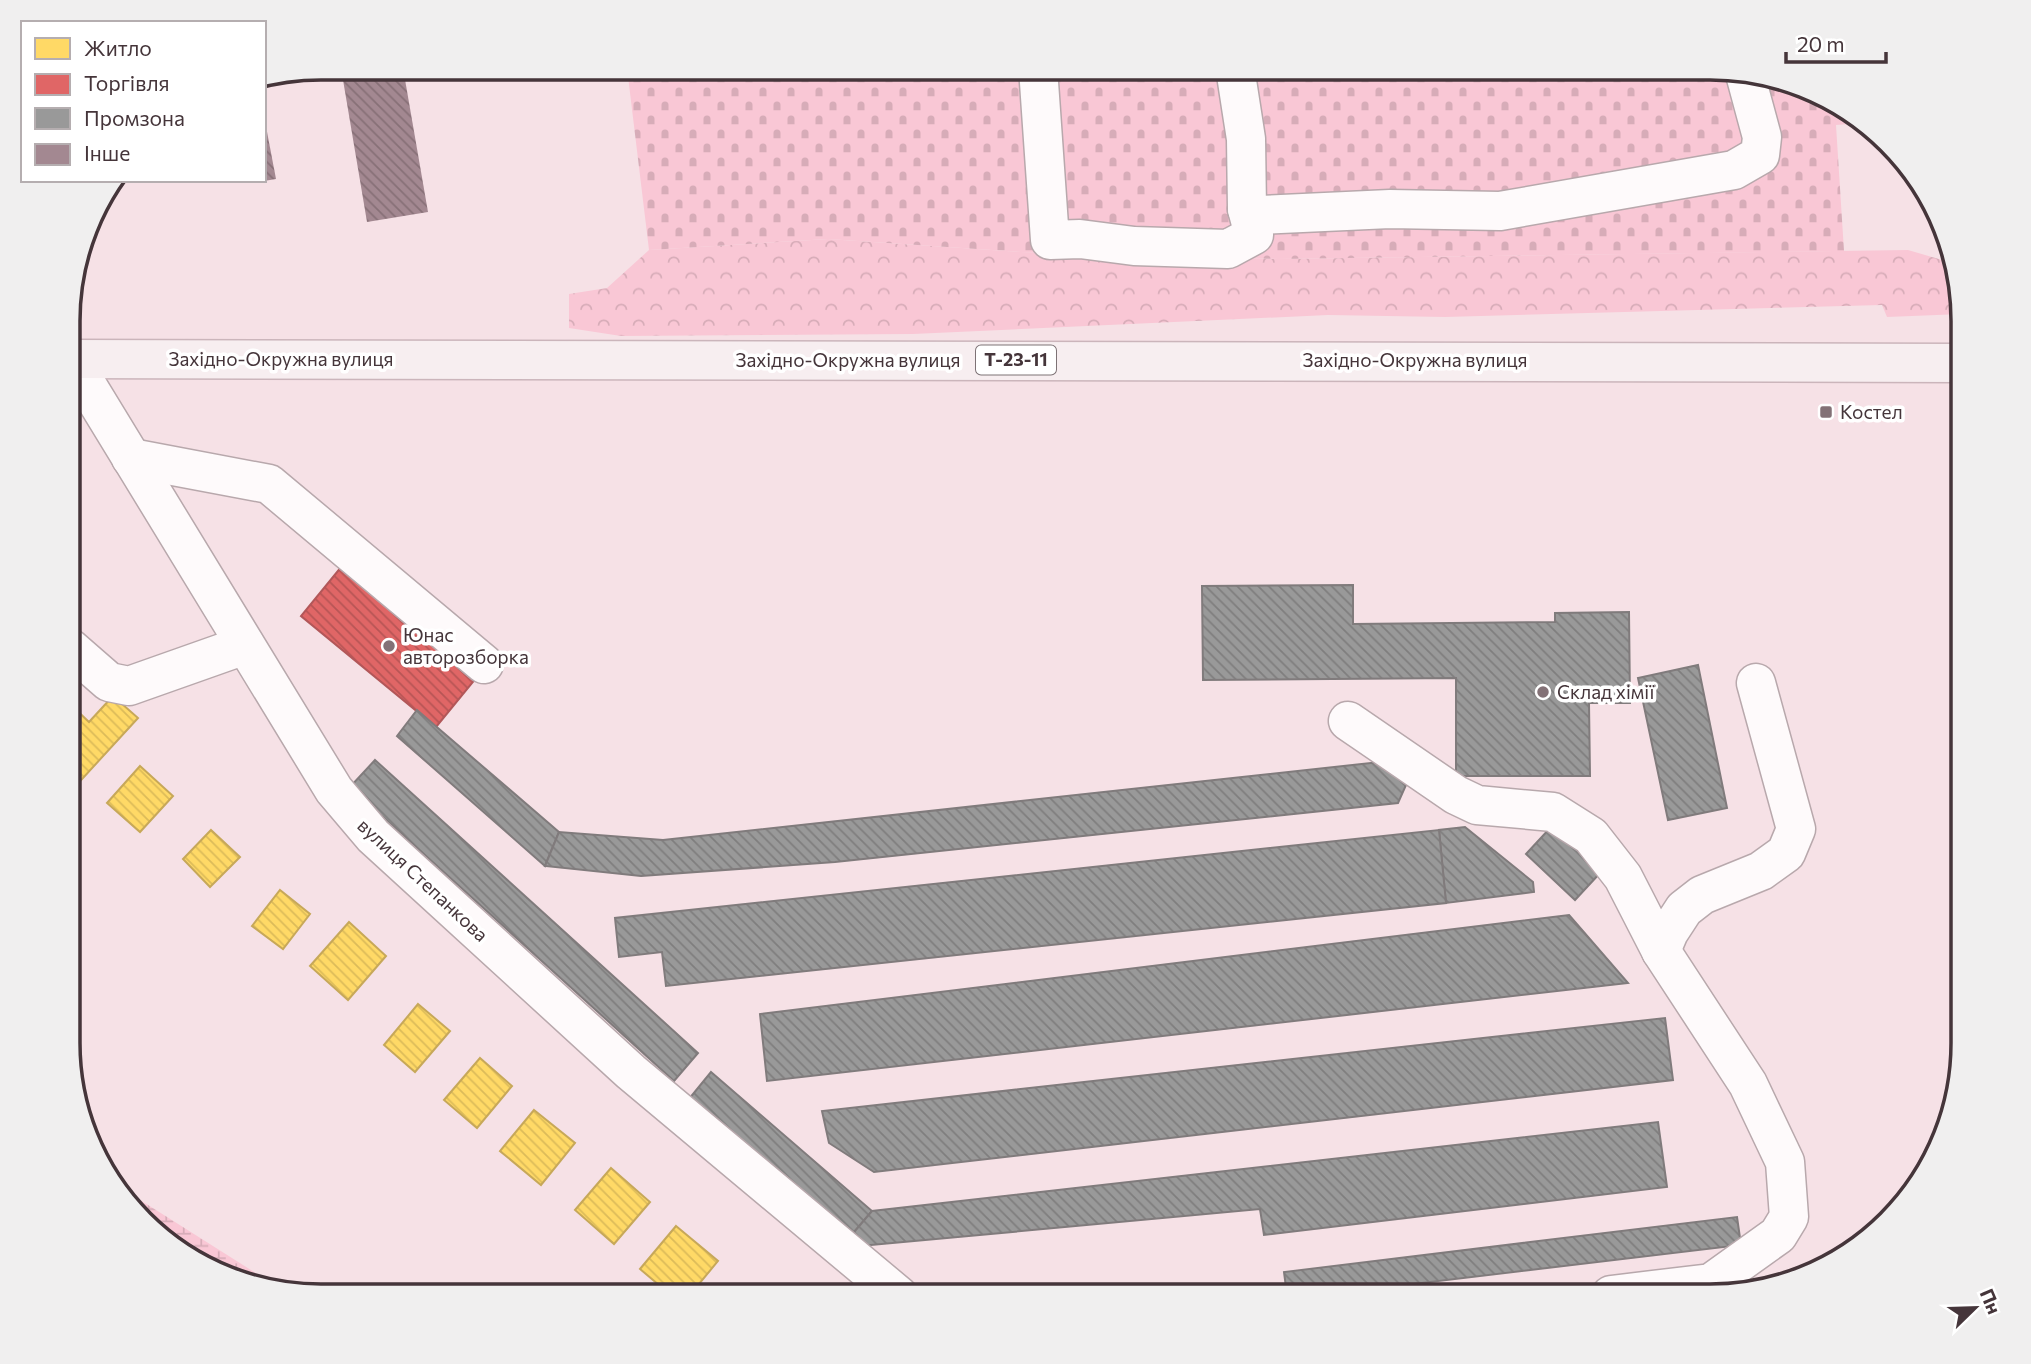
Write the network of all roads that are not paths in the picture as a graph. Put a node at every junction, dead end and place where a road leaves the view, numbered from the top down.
1 (1039, 80) edge
2 (1237, 80) edge
3 (1748, 84) edge
4 (1247, 209) junction
5 (80, 359) edge
6 (1950, 363) edge
7 (80, 374) edge
8 (131, 458) junction
9 (245, 645) junction
10 (80, 657) edge
11 (484, 664) dead end
12 (1756, 682) dead end
13 (1348, 721) dead end
14 (1661, 951) junction
15 (1711, 1283) edge
16 (884, 1284) edge

1 - 4 street
2 - 4 street
3 - 4 street
5 - 6 main road, Західно-Окружна вулиця / Т-23-11
7 - 8 street, вулиця Степанкова
8 - 9 street, вулиця Степанкова
8 - 11 street
9 - 10 street
9 - 16 street, вулиця Степанкова
12 - 14 street
13 - 14 street
14 - 15 street

